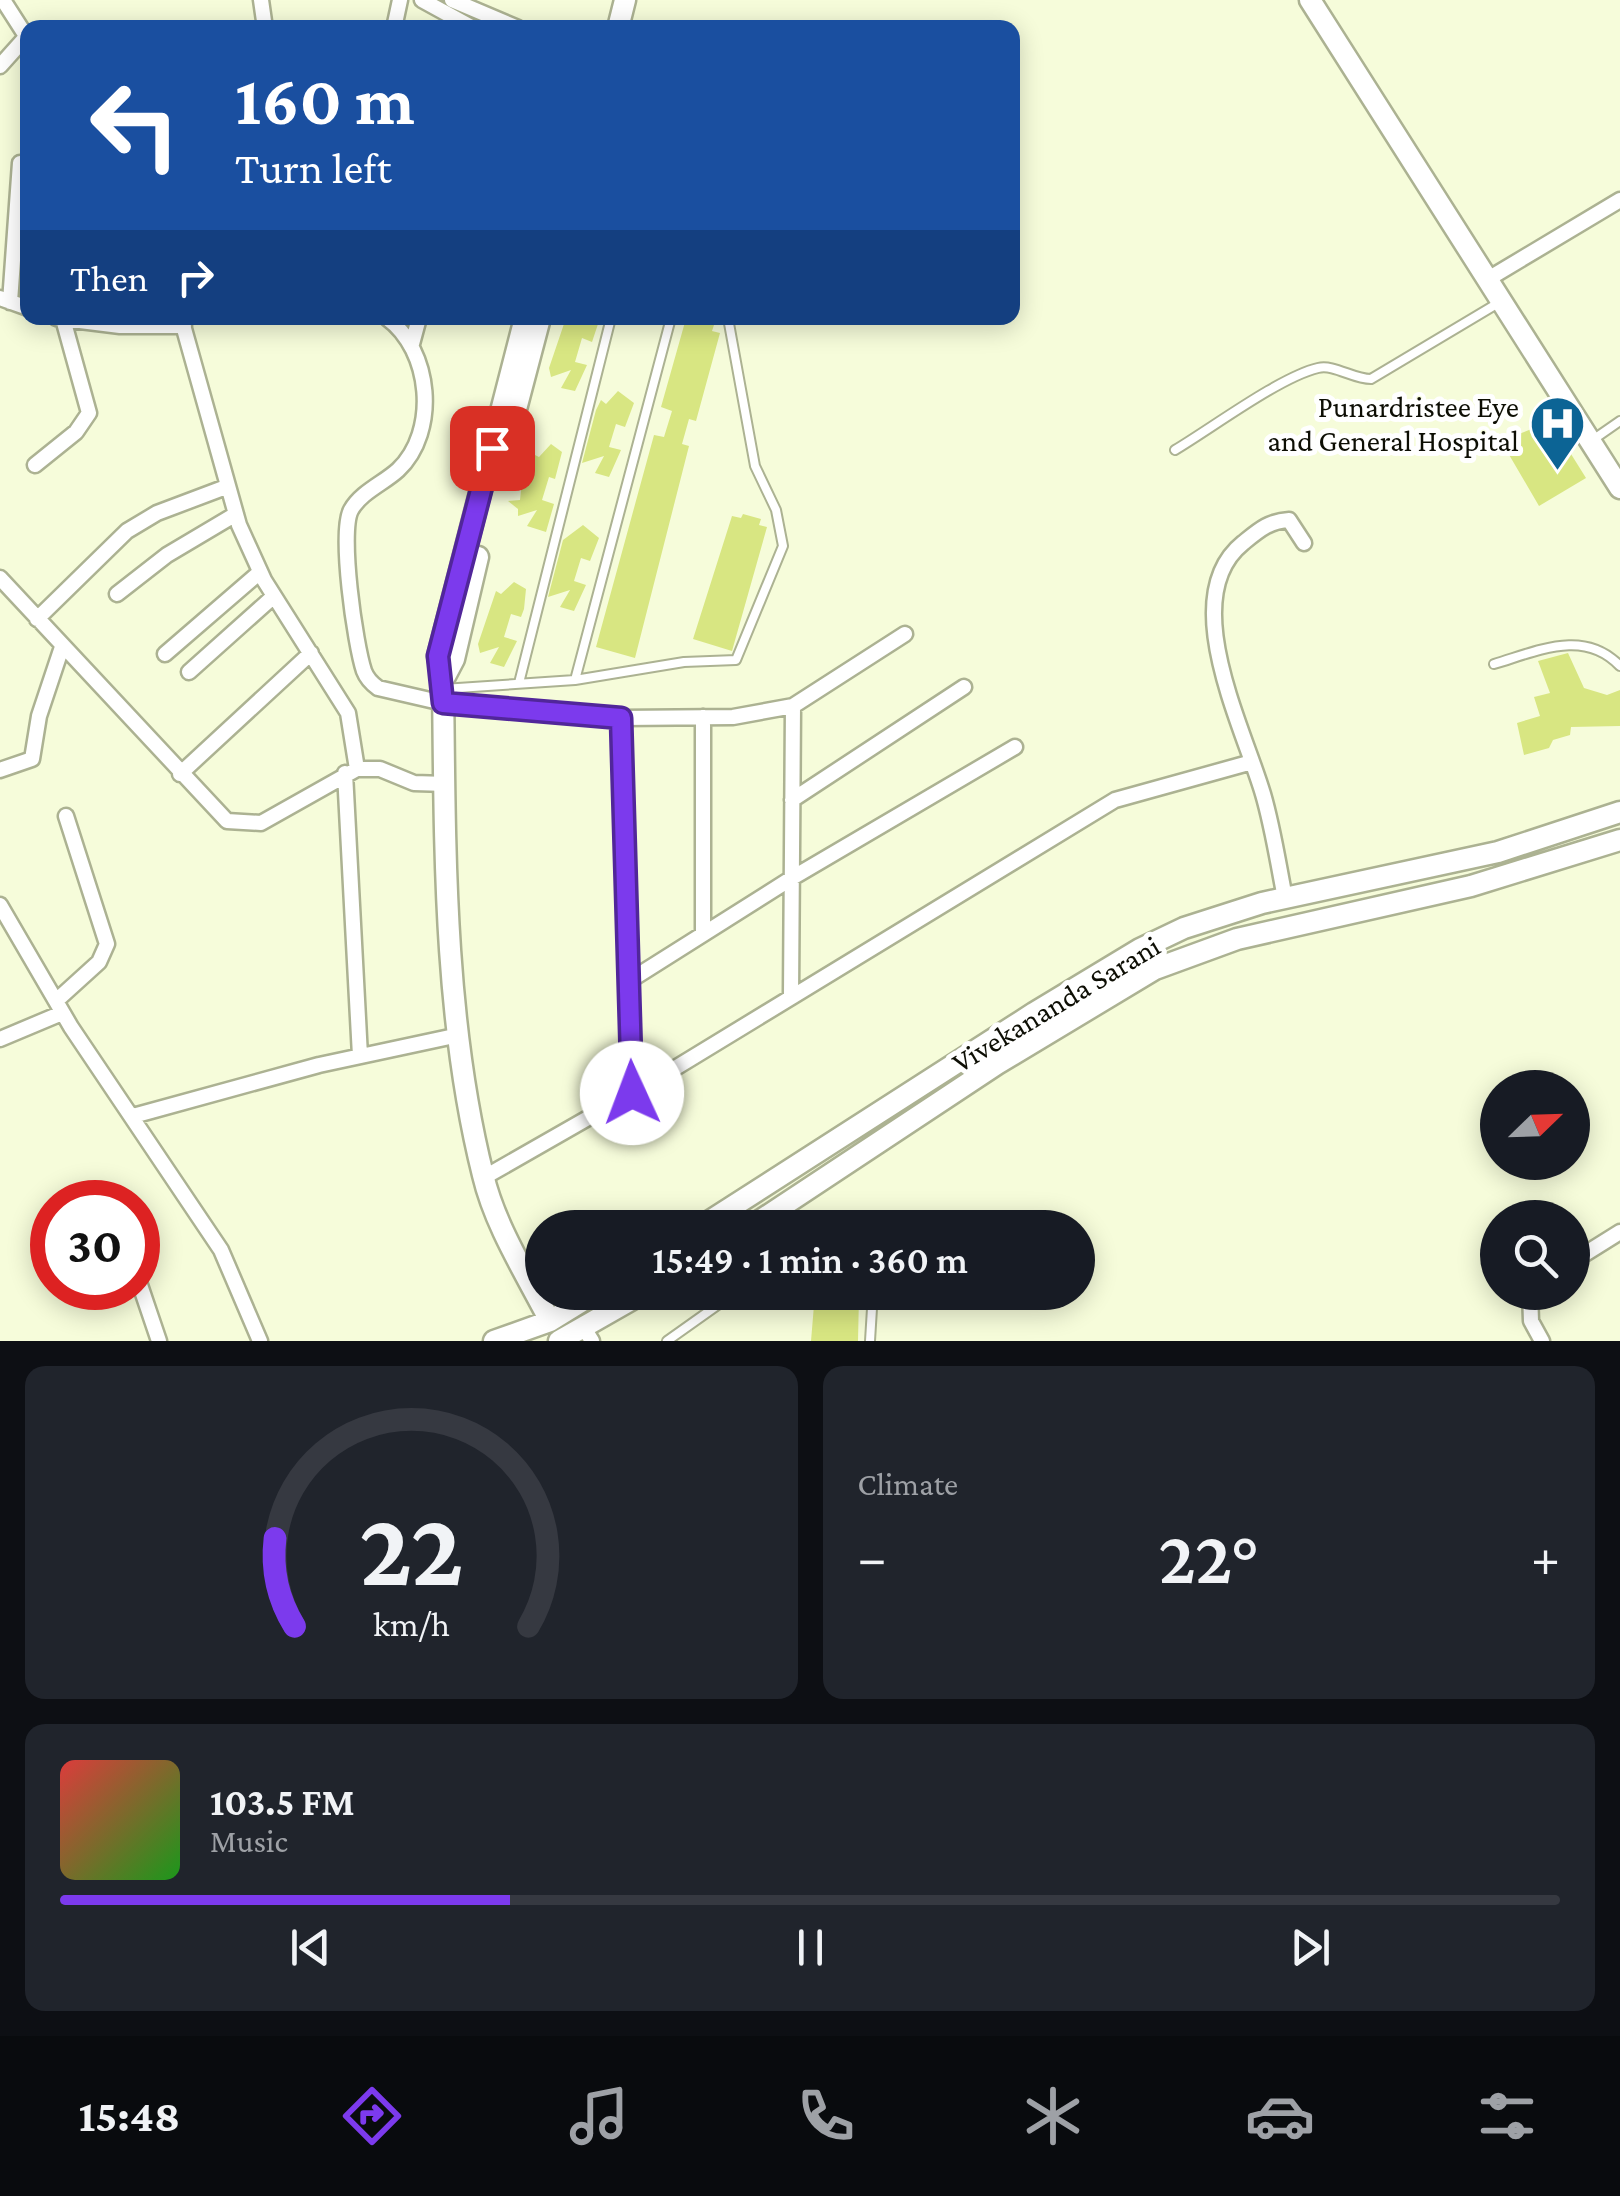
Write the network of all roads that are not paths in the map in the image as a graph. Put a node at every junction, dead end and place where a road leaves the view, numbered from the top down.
1 (2, 0) edge
2 (422, 0) edge
3 (452, 0) edge
4 (1310, 0) edge
5 (458, 20) edge
6 (499, 20) edge
7 (20, 27) edge
8 (20, 45) edge
9 (0, 66) edge
10 (20, 163) dead end
11 (1620, 200) edge
12 (1488, 279) junction
13 (5, 300) edge
14 (1500, 302) junction
15 (61, 325) edge
16 (183, 325) edge
17 (394, 325) edge
18 (418, 325) edge
19 (523, 325) edge
20 (538, 325) edge
21 (608, 325) edge
22 (668, 325) edge
23 (729, 325) edge
24 (412, 344) junction
25 (1620, 421) edge
26 (1590, 441) junction
27 (1176, 450) dead end
28 (34, 465) dead end
29 (226, 487) junction
30 (1620, 488) edge
31 (236, 514) junction
32 (1304, 543) dead end
33 (260, 572) junction
34 (0, 578) edge
35 (117, 594) dead end
36 (274, 596) junction
37 (37, 619) junction
38 (905, 634) dead end
39 (62, 647) junction
40 (311, 653) junction
41 (165, 654) dead end
42 (1494, 664) dead end
43 (1620, 666) edge
44 (189, 672) dead end
45 (575, 680) junction
46 (519, 683) junction
47 (964, 688) dead end
48 (443, 691) junction
49 (793, 706) junction
50 (703, 717) junction
51 (621, 718) junction
52 (1015, 747) dead end
53 (1252, 762) junction
54 (0, 770) edge
55 (351, 771) junction
56 (180, 774) junction
57 (446, 784) junction
58 (792, 800) junction
59 (1620, 812) edge
60 (66, 816) dead end
61 (1620, 840) edge
62 (792, 878) junction
63 (1294, 897) junction
64 (0, 904) edge
65 (703, 934) junction
66 (629, 982) junction
67 (791, 996) junction
68 (59, 1007) junction
69 (459, 1035) junction
70 (0, 1039) edge
71 (360, 1056) junction
72 (632, 1093) junction
73 (132, 1116) junction
74 (865, 1122) junction
75 (878, 1141) junction
76 (483, 1178) junction
77 (727, 1210) edge
78 (776, 1210) edge
79 (1620, 1232) edge
80 (1590, 1251) edge
81 (148, 1310) edge
82 (568, 1310) edge
83 (621, 1310) edge
84 (711, 1310) edge
85 (872, 1310) edge
86 (1531, 1310) edge
87 (550, 1321) junction
88 (588, 1334) edge
89 (158, 1341) edge
90 (260, 1341) edge
91 (494, 1341) edge
92 (559, 1341) edge
93 (667, 1341) edge
94 (870, 1341) edge
95 (1542, 1341) edge

1 - 7 street
2 - 5 street
3 - 6 street
4 - 12 street
8 - 9 street
10 - 13 street
11 - 12 street
12 - 14 street
14 - 26 street
14 - 27 lane
15 - 28 street
16 - 29 street
17 - 24 street
18 - 24 street
19 - 48 street
20 - 48 street
21 - 46 lane
22 - 45 lane
23 - 45 lane
24 - 48 street
25 - 26 lane
26 - 30 street
29 - 31 street
29 - 37 street
31 - 33 street
31 - 35 street
32 - 53 street
33 - 36 street
33 - 41 street
34 - 37 street
36 - 40 street
36 - 44 street
37 - 39 street
38 - 49 street
39 - 54 street
39 - 56 street
40 - 55 street
40 - 56 street
42 - 43 lane
45 - 46 lane
46 - 48 lane
47 - 58 street
48 - 51 street
48 - 57 street
49 - 50 street
49 - 58 street
50 - 51 street
50 - 65 street
51 - 66 street
52 - 62 street
53 - 63 street
53 - 67 street
55 - 56 street
55 - 57 street
55 - 71 street
57 - 69 street
58 - 62 street
59 - 63 street, Vivekananda Sarani
60 - 68 street
61 - 75 street, Vivekananda Sarani
62 - 65 street
62 - 67 street
63 - 74 street, Vivekananda Sarani
64 - 68 street
65 - 66 street
66 - 72 street
67 - 72 street
68 - 70 street
68 - 73 street
69 - 71 street
69 - 76 street
71 - 73 street
72 - 76 street
73 - 90 street
74 - 75 street
74 - 77 street, Vivekananda Sarani
75 - 78 street, Vivekananda Sarani
76 - 87 street
79 - 80 street
81 - 89 street
82 - 87 street
83 - 88 street
84 - 93 lane
85 - 94 lane
86 - 95 street
87 - 91 street
88 - 92 street

